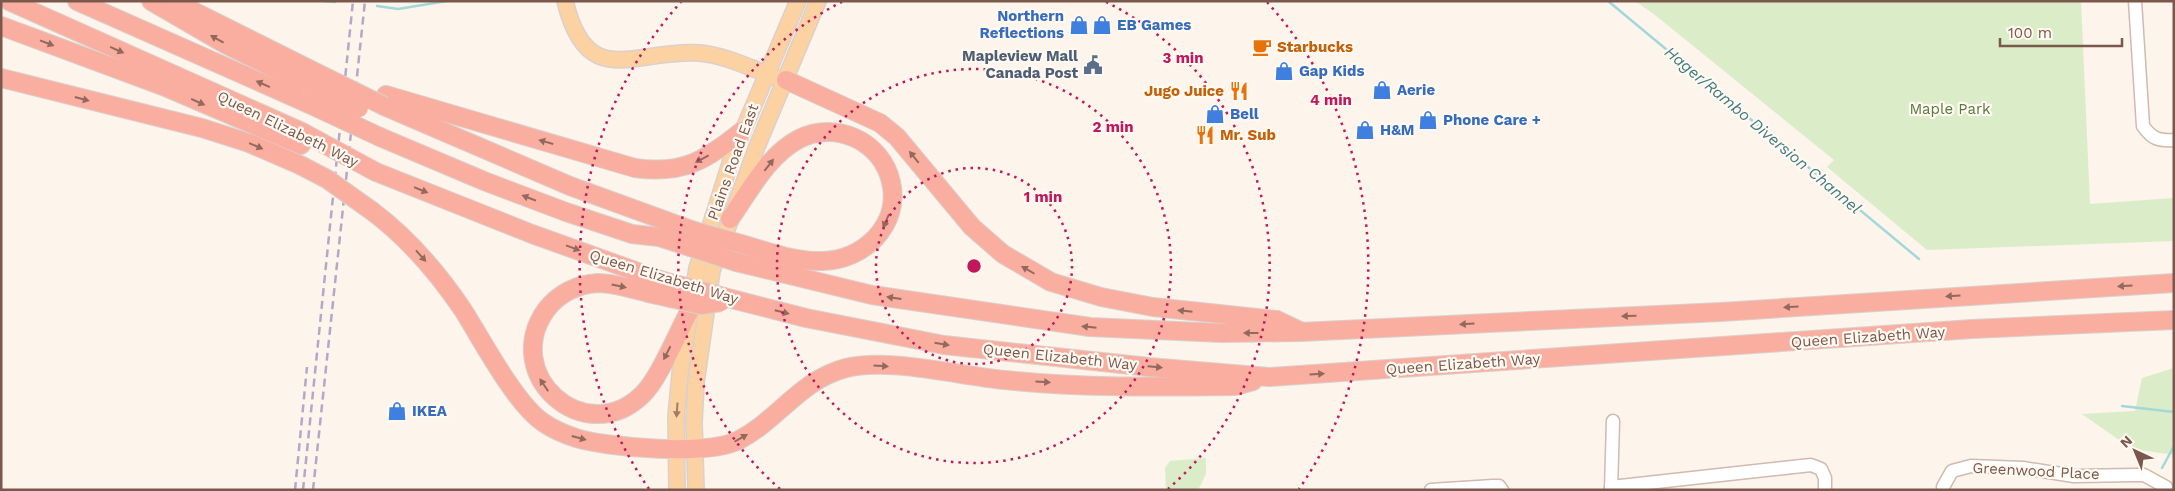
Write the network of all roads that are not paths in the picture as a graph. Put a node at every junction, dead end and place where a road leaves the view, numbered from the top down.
1 (9, 1) edge
2 (77, 1) edge
3 (151, 1) edge
4 (173, 1) edge
5 (565, 1) edge
6 (798, 1) edge
7 (818, 1) edge
8 (2136, 1) edge
9 (1, 26) edge
10 (767, 74) junction
11 (309, 77) junction
12 (1, 78) edge
13 (786, 80) junction
14 (384, 107) junction
15 (742, 131) junction
16 (302, 139) junction
17 (2174, 140) edge
18 (730, 219) junction
19 (659, 237) junction
20 (692, 239) junction
21 (2174, 283) edge
22 (660, 288) junction
23 (690, 310) junction
24 (2174, 320) edge
25 (1300, 332) junction
26 (1269, 376) junction
27 (1613, 421) dead end
28 (686, 449) junction
29 (2168, 485) edge
30 (1943, 487) dead end
31 (1612, 488) edge
32 (677, 490) edge
33 (696, 490) edge
34 (1431, 490) edge
35 (1502, 490) edge
36 (1825, 490) edge

1 -> 16 highway, Queen Elizabeth Way
19 -> 2 highway, Queen Elizabeth Way, bridge
11 -> 3 highway
4 - 11 highway
5 - 10 main road
6 - 10 main road, Plains Road East
7 - 13 main road, Plains Road East
8 - 17 street
9 -> 16 highway
10 - 13 main road
10 - 15 main road, Plains Road East
11 - 14 highway, bridge
12 -> 28 highway, bridge
13 - 18 main road, Plains Road East
25 -> 13 highway
15 -> 14 highway
14 - 19 highway
14 - 20 highway
15 - 23 main road, Plains Road East
16 -> 22 highway, Queen Elizabeth Way, bridge
18 -> 20 highway, bridge
18 - 28 main road, Plains Road East
19 - 20 highway, Queen Elizabeth Way
25 -> 20 highway, Queen Elizabeth Way, bridge
21 -> 25 highway, Queen Elizabeth Way
23 -> 22 highway
22 -> 26 highway, Queen Elizabeth Way, bridge
23 -> 28 main road, Plains Road East
26 -> 24 highway, Queen Elizabeth Way
28 -> 26 highway
27 - 31 street
28 - 32 main road, Plains Road East
28 - 33 main road, Plains Road East
29 - 30 street, Greenwood Place
31 - 36 street
34 - 35 street

